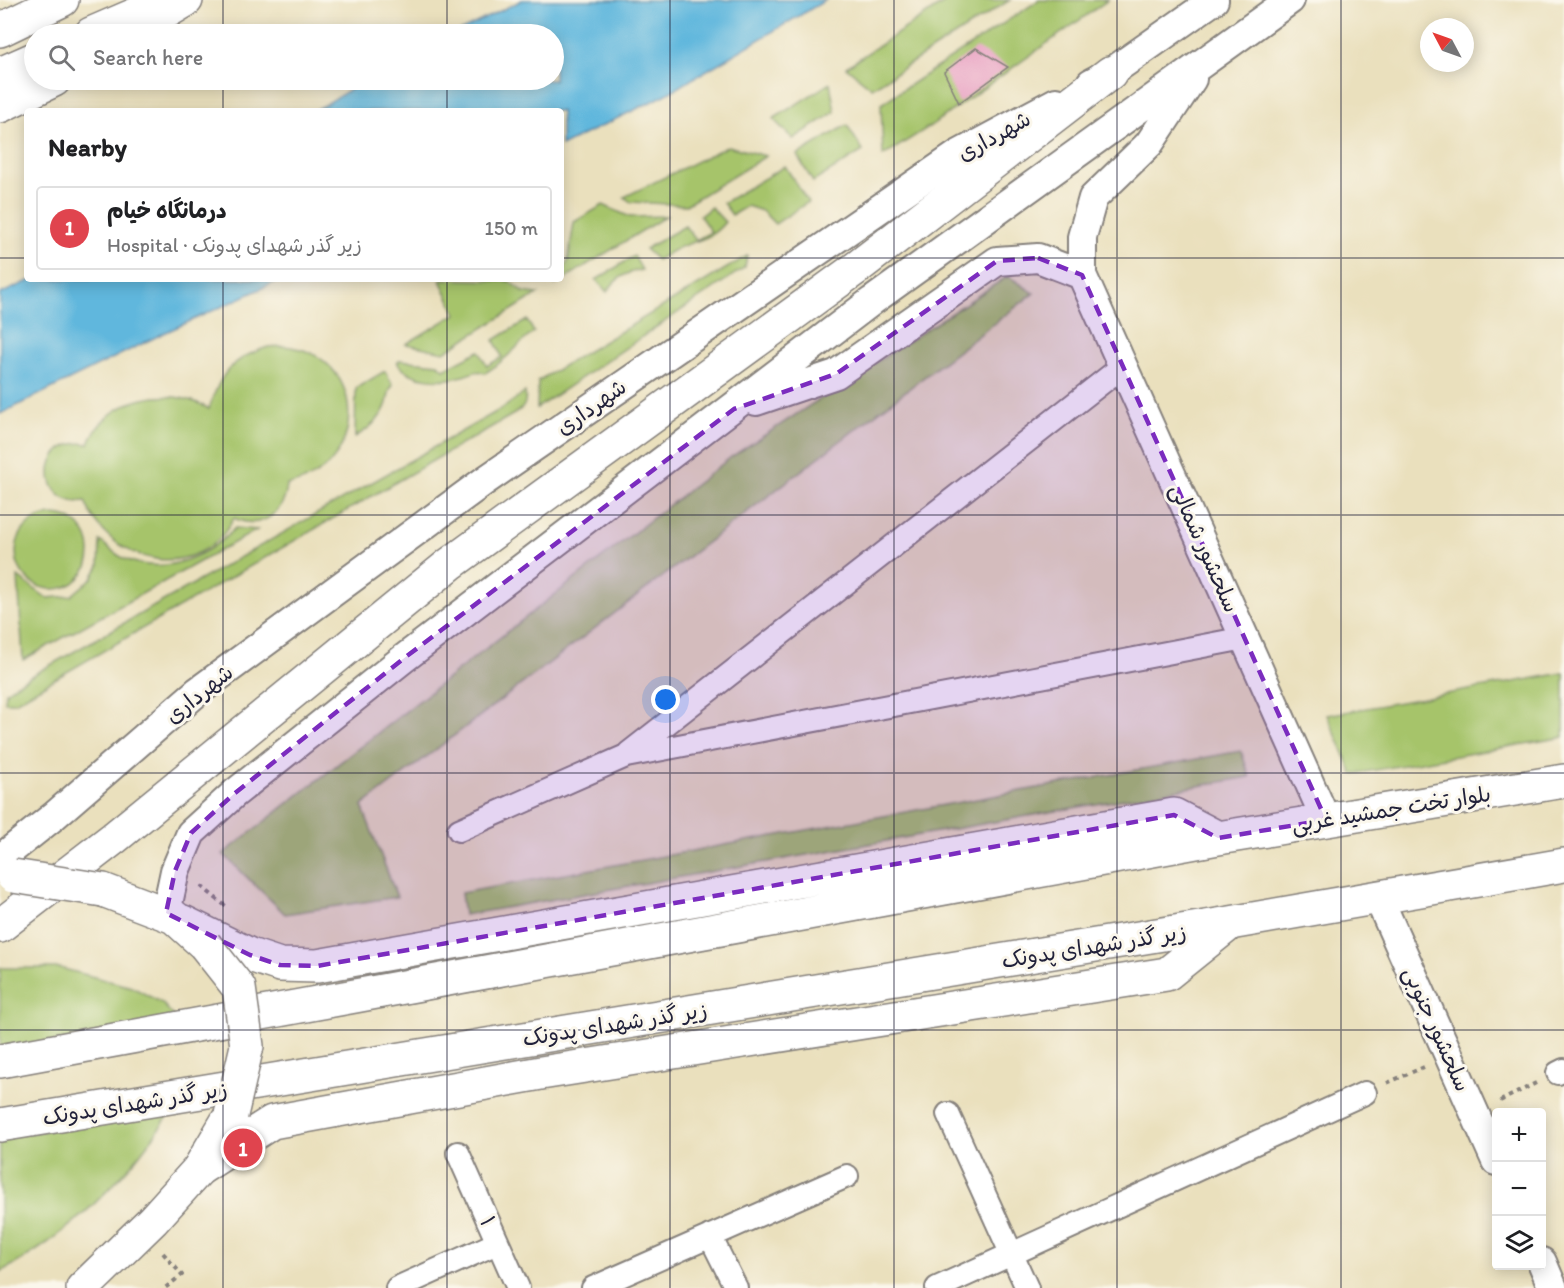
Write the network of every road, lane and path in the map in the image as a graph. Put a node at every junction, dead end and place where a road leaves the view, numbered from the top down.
1 (62, 0) edge
2 (169, 0) edge
3 (186, 0) edge
4 (1214, 0) edge
5 (1290, 0) edge
6 (114, 24) edge
7 (146, 24) edge
8 (0, 30) edge
9 (24, 64) edge
10 (1202, 64) junction
11 (1110, 73) junction
12 (0, 75) edge
13 (33, 90) edge
14 (0, 106) edge
15 (1082, 275) junction
16 (1123, 366) junction
17 (734, 409) junction
18 (1245, 638) junction
19 (626, 756) junction
20 (1564, 781) edge
21 (1326, 820) junction
22 (459, 830) dead end
23 (1218, 838) junction
24 (1564, 865) edge
25 (4, 871) edge
26 (1378, 897) junction
27 (170, 915) junction
28 (1230, 923) junction
29 (0, 926) edge
30 (1449, 1055) junction
31 (0, 1061) edge
32 (1561, 1071) edge
33 (1365, 1094) joint
34 (948, 1114) dead end
35 (1475, 1114) junction
36 (0, 1125) edge
37 (1492, 1150) edge
38 (458, 1153) dead end
39 (199, 1169) junction
40 (847, 1176) dead end
41 (710, 1236) junction
42 (497, 1243) junction
43 (1011, 1254) junction
44 (1545, 1270) edge
45 (182, 1275) dead end
46 (83, 1288) edge
47 (165, 1288) edge
48 (397, 1288) edge
49 (518, 1288) edge
50 (593, 1288) edge
51 (736, 1288) edge
52 (937, 1288) edge
53 (1027, 1288) edge
54 (1553, 1288) edge

1 - 8 main road
2 - 6 main road
3 - 7 main road
4 - 11 street, شهرداری
5 - 10 street
9 - 12 main road
10 - 15 street
10 - 17 street
11 - 25 street, شهرداری
11 - 29 main road
13 - 14 main road
15 - 16 street, سلحشور شمالی
15 - 17 street
16 - 18 street, سلحشور شمالی
16 - 19 street
17 - 27 street
18 - 19 street
18 - 21 street, سلحشور شمالی
19 - 22 street
20 - 21 main road, بلوار تخت جمشید غربی
21 - 23 main road, بلوار تخت جمشید غربی
23 - 27 main road
23 - 31 main road
24 - 26 main road
25 - 27 main road, bridge
26 - 28 main road
26 - 30 street, سلحشور جنوبی
27 - 39 main road, bridge
28 - 36 main road, زیر گذر شهدای پدونک
28 - 39 main road
30 - 33 path
30 - 35 street, سلحشور جنوبی
32 - 35 path
33 - 43 street
34 - 43 street
35 - 37 street, سلحشور جنوبی
38 - 42 street, ۱
39 - 46 main road
40 - 41 street
41 - 50 street
41 - 51 street
42 - 48 street
42 - 49 street, ۱
43 - 52 street
43 - 53 street
44 - 54 street
45 - 47 path

